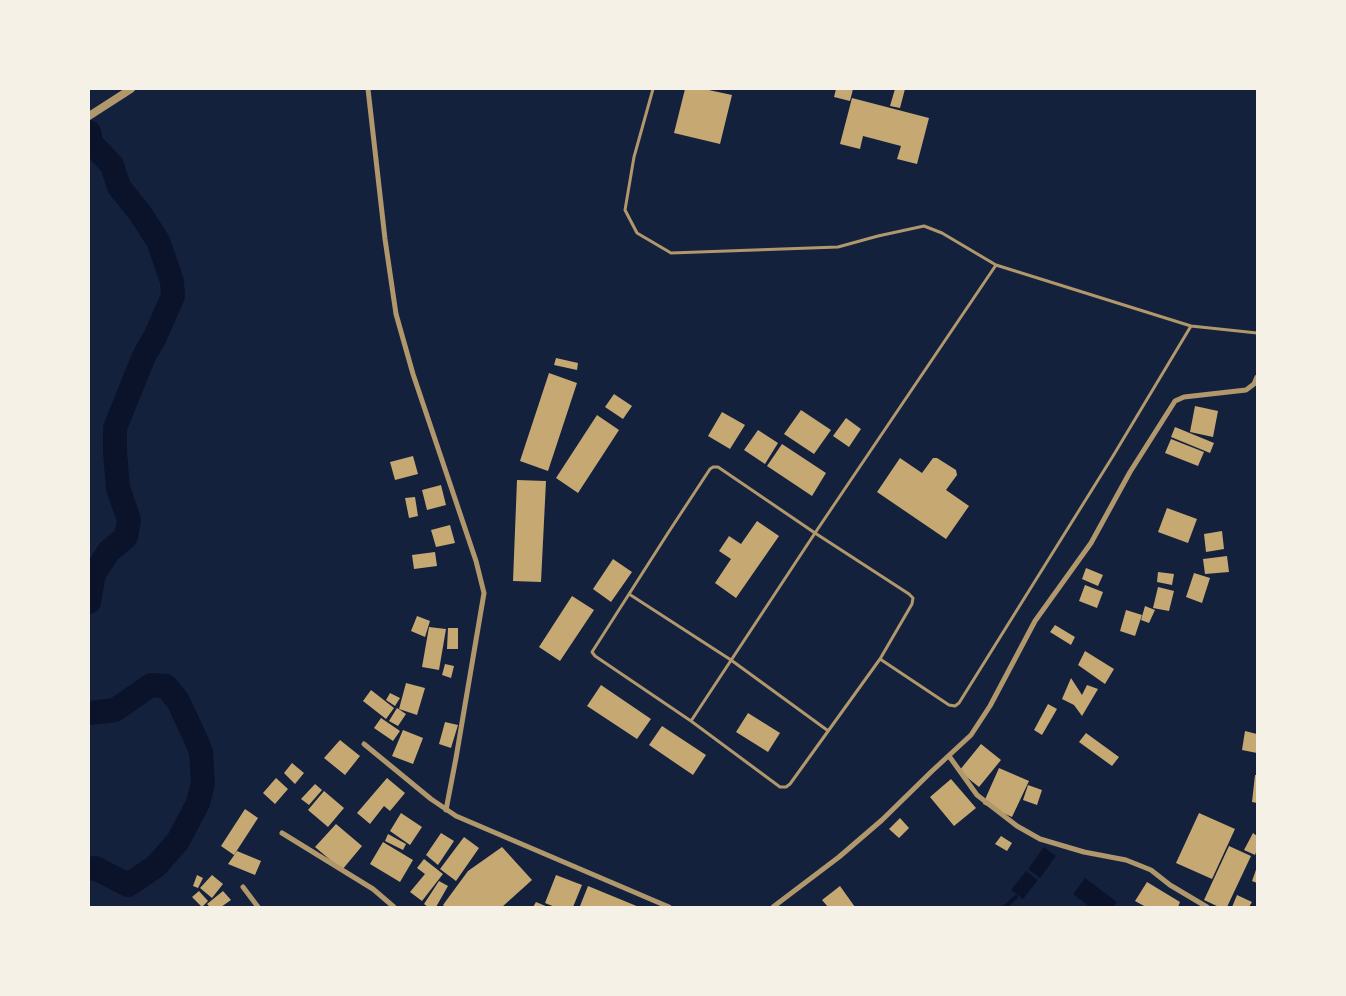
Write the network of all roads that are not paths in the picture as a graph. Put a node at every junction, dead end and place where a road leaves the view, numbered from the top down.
1 (131, 89) edge
2 (368, 89) edge
3 (653, 89) edge
4 (89, 116) edge
5 (996, 265) junction
6 (1191, 326) junction
7 (1257, 333) edge
8 (1257, 377) edge
9 (815, 533) junction
10 (629, 594) junction
11 (880, 659) junction
12 (731, 660) junction
13 (691, 721) junction
14 (827, 730) junction
15 (364, 744) dead end
16 (949, 756) junction
17 (446, 810) junction
18 (282, 834) dead end
19 (243, 887) dead end
20 (258, 907) edge
21 (394, 907) edge
22 (668, 907) edge
23 (773, 907) edge
24 (1207, 907) edge

1 - 4 street
2 - 17 street
3 - 5 lane
5 - 6 lane
5 - 9 lane
6 - 7 lane
6 - 11 lane
8 - 16 street
9 - 10 lane
9 - 11 lane
9 - 12 lane
10 - 12 lane
10 - 13 lane
11 - 14 lane
12 - 13 lane
12 - 14 lane
13 - 14 lane
15 - 17 street
16 - 23 street
16 - 24 street
17 - 22 street
18 - 21 street
19 - 20 street

